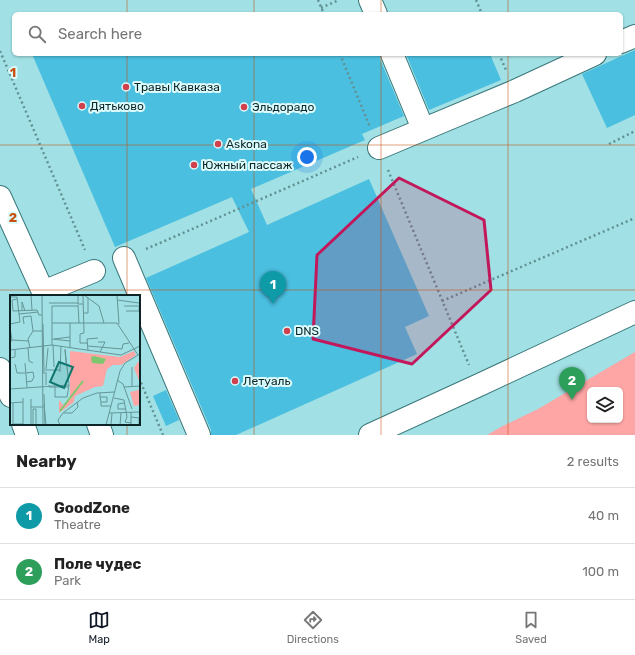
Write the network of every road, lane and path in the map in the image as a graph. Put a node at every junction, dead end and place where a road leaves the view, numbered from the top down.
1 (318, 0) edge
2 (340, 0) edge
3 (370, 0) edge
4 (476, 0) edge
5 (321, 8) junction
6 (323, 12) edge
7 (375, 12) edge
8 (481, 12) edge
9 (635, 36) edge
10 (623, 41) edge
11 (0, 52) edge
12 (341, 56) edge
13 (393, 56) edge
14 (591, 56) edge
15 (424, 129) junction
16 (635, 131) edge
17 (609, 144) dead end
18 (379, 148) junction
19 (0, 197) edge
20 (635, 218) edge
21 (124, 258) joint
22 (94, 271) joint
23 (44, 294) edge
24 (140, 295) edge
25 (140, 296) edge
26 (442, 300) junction
27 (635, 312) edge
28 (0, 369) edge
29 (140, 380) edge
30 (477, 386) junction
31 (10, 394) edge
32 (23, 425) edge
33 (98, 425) edge
34 (27, 435) edge
35 (102, 435) edge
36 (163, 435) edge
37 (199, 435) edge
38 (370, 435) edge

1 - 5 path
2 - 5 path
3 - 7 lane
4 - 8 path
5 - 6 path
9 - 10 lane
11 - 22 path
12 - 18 path
13 - 15 lane
14 - 15 lane
15 - 18 lane
16 - 17 path
18 - 21 path
18 - 26 path
19 - 23 lane
20 - 26 path
21 - 24 lane
22 - 23 lane
25 - 37 lane
26 - 30 path
27 - 30 lane
28 - 31 lane
29 - 36 path
30 - 38 lane
32 - 34 lane
33 - 35 lane

